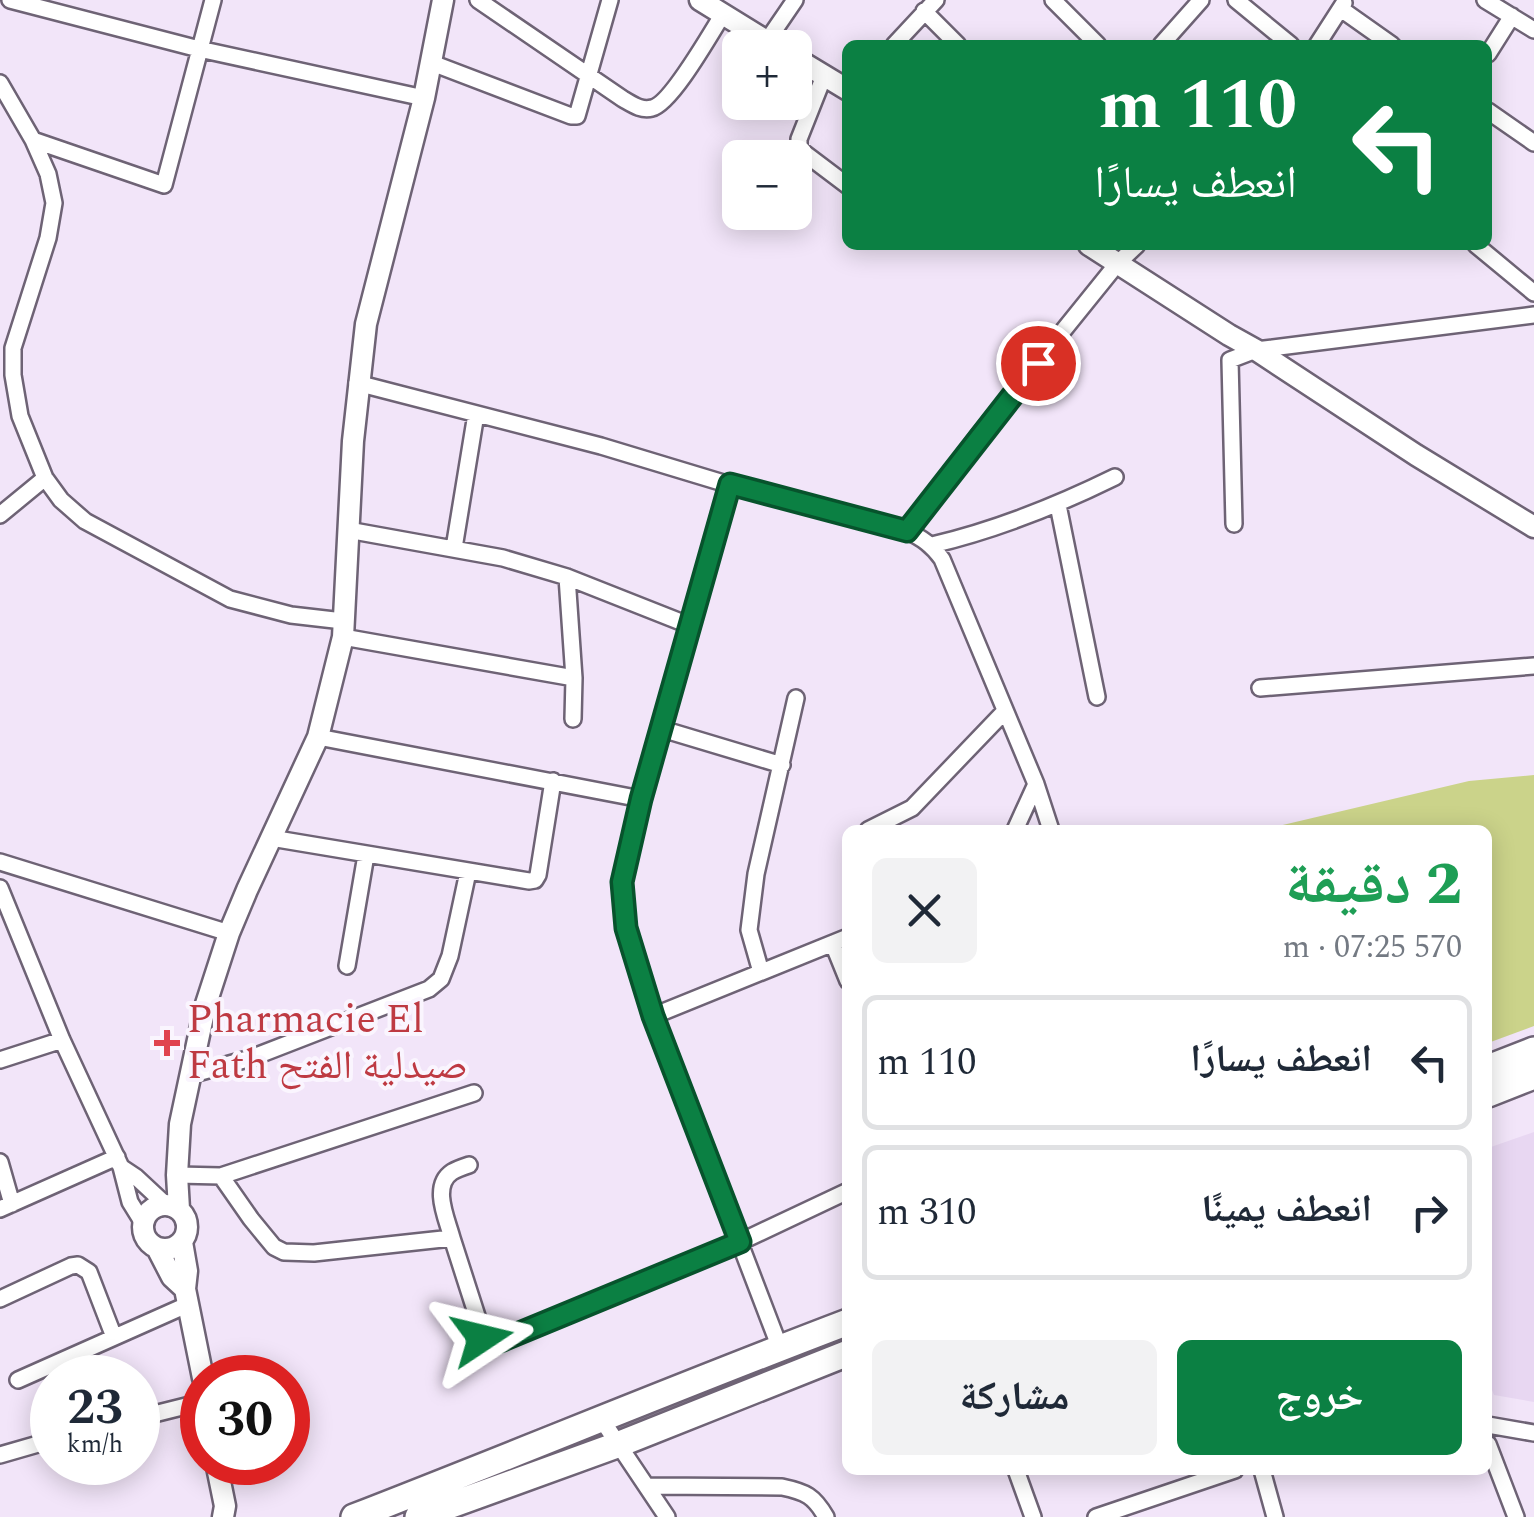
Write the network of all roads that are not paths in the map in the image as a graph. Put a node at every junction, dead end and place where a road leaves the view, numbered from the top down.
1 (10, 0) edge
2 (213, 0) edge
3 (443, 0) edge
4 (478, 0) edge
5 (610, 0) edge
6 (700, 0) edge
7 (796, 0) edge
8 (1053, 0) edge
9 (1200, 0) edge
10 (1236, 0) edge
11 (1486, 0) edge
12 (1344, 4) edge
13 (930, 6) edge
14 (723, 14) junction
15 (1512, 16) junction
16 (749, 30) edge
17 (780, 30) edge
18 (1534, 30) edge
19 (899, 40) edge
20 (954, 40) edge
21 (1093, 40) edge
22 (1165, 40) edge
23 (1285, 40) edge
24 (1320, 40) edge
25 (1386, 40) edge
26 (1492, 48) edge
27 (199, 49) junction
28 (432, 63) junction
29 (812, 69) edge
30 (589, 75) junction
31 (824, 76) junction
32 (0, 83) edge
33 (842, 86) edge
34 (424, 98) junction
35 (1492, 114) edge
36 (33, 140) junction
37 (1534, 143) edge
38 (842, 181) edge
39 (1096, 250) edge
40 (1132, 250) edge
41 (1482, 250) edge
42 (1117, 264) junction
43 (1534, 293) edge
44 (1534, 315) edge
45 (1256, 350) junction
46 (358, 384) junction
47 (476, 414) junction
48 (1115, 477) dead end
49 (45, 478) junction
50 (730, 484) junction
51 (1058, 505) junction
52 (0, 515) edge
53 (1234, 524) dead end
54 (1534, 526) edge
55 (348, 530) junction
56 (907, 531) junction
57 (932, 545) junction
58 (454, 548) junction
59 (567, 577) junction
60 (691, 626) junction
61 (343, 629) junction
62 (1534, 666) edge
63 (574, 678) junction
64 (1260, 688) dead end
65 (1097, 697) dead end
66 (796, 698) dead end
67 (1004, 711) junction
68 (573, 719) dead end
69 (662, 729) junction
70 (318, 737) junction
71 (782, 766) junction
72 (553, 781) junction
73 (1036, 784) junction
74 (641, 799) junction
75 (878, 825) edge
76 (1018, 825) edge
77 (1050, 825) edge
78 (272, 838) junction
79 (366, 854) junction
80 (0, 862) edge
81 (468, 872) junction
82 (0, 888) edge
83 (229, 933) junction
84 (840, 940) edge
85 (347, 966) dead end
86 (761, 972) junction
87 (653, 1016) junction
88 (62, 1040) junction
89 (1534, 1050) edge
90 (0, 1060) edge
91 (1492, 1066) edge
92 (190, 1074) junction
93 (1534, 1076) edge
94 (1492, 1092) edge
95 (474, 1093) dead end
96 (0, 1162) edge
97 (119, 1162) junction
98 (468, 1165) dead end
99 (177, 1175) junction
100 (221, 1176) junction
101 (842, 1194) edge
102 (6, 1206) edge
103 (172, 1207) junction
104 (143, 1223) junction
105 (452, 1238) junction
106 (182, 1242) junction
107 (740, 1242) junction
108 (157, 1248) junction
109 (187, 1297) junction
110 (0, 1298) edge
111 (842, 1324) edge
112 (114, 1337) junction
113 (780, 1348) junction
114 (198, 1355) edge
115 (842, 1355) edge
116 (18, 1380) dead end
117 (602, 1420) junction
118 (1492, 1426) edge
119 (1534, 1433) edge
120 (616, 1444) junction
121 (30, 1446) edge
122 (0, 1454) edge
123 (1492, 1454) edge
124 (1018, 1475) edge
125 (1220, 1475) edge
126 (1263, 1475) edge
127 (221, 1485) edge
128 (648, 1486) junction
129 (227, 1513) edge
130 (354, 1517) edge
131 (418, 1517) edge
132 (667, 1517) edge
133 (826, 1517) edge
134 (1033, 1517) edge
135 (1096, 1517) edge
136 (1276, 1517) edge
137 (1516, 1517) edge

1 - 27 street
2 - 27 street
3 - 28 street
4 - 30 street
5 - 30 street
6 - 14 street
7 - 17 street
8 - 21 street
9 - 22 street
10 - 23 street
11 - 15 street
12 - 24 street
12 - 25 street
13 - 19 street
13 - 20 street
14 - 16 street
14 - 30 street
15 - 18 street
15 - 26 street
27 - 34 street
27 - 36 street
28 - 30 street
28 - 34 street
29 - 31 street
31 - 33 street
31 - 38 street
32 - 36 street
34 - 46 street
35 - 37 street
36 - 49 street
39 - 42 street
40 - 42 street
41 - 43 street
42 - 45 street
42 - 56 street
44 - 45 street
45 - 53 street
45 - 54 street
46 - 47 street
46 - 55 street
47 - 50 street
47 - 58 street
48 - 51 street
49 - 52 street
49 - 61 street
50 - 56 street
50 - 60 street
51 - 57 street
51 - 65 street
55 - 58 street
55 - 61 street
56 - 57 street
57 - 67 street
58 - 59 street
59 - 60 street
59 - 63 street
60 - 69 street
61 - 63 street
61 - 70 street
62 - 64 street
63 - 68 street
66 - 71 street
67 - 73 street
67 - 75 street
69 - 71 street
69 - 74 street
70 - 72 street
70 - 78 street
71 - 86 street
72 - 74 street
72 - 81 street
73 - 76 street
73 - 77 street
74 - 87 street
78 - 79 street
78 - 83 street
79 - 81 street
79 - 85 street
80 - 83 street
81 - 92 street
82 - 88 street
83 - 92 street
84 - 86 street
86 - 87 street
87 - 107 street
88 - 90 street
88 - 97 street
89 - 91 main road
92 - 99 street
93 - 94 main road
95 - 100 street
96 - 102 street
97 - 102 street
97 - 103 street
97 - 104 street
98 - 105 street
99 - 100 street
99 - 103 street
100 - 105 street
101 - 107 street
103 - 104 street
103 - 106 street
104 - 108 street
105 - 107 street
106 - 108 street
106 - 109 street
107 - 113 street
108 - 109 street
109 - 112 street
109 - 114 street
110 - 112 street
111 - 113 main road
112 - 116 street
113 - 117 main road
115 - 120 main road
117 - 120 street
117 - 130 main road
118 - 119 street
120 - 128 street
120 - 131 main road
121 - 122 street
123 - 137 street
124 - 134 street
125 - 135 street
126 - 136 street
127 - 129 street
128 - 132 street
128 - 133 street

